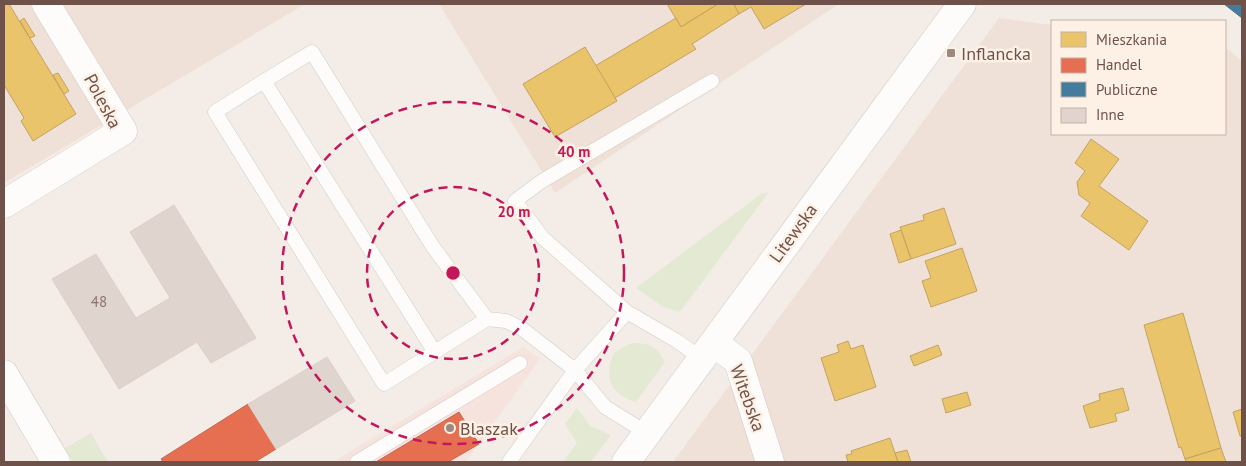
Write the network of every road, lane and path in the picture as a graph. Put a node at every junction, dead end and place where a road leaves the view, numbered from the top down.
1 (46, 4) edge
2 (962, 4) edge
3 (264, 81) junction
4 (712, 81) dead end
5 (4, 204) edge
6 (628, 312) junction
7 (487, 319) junction
8 (434, 351) junction
9 (708, 351) junction
10 (520, 363) dead end
11 (575, 370) junction
12 (4, 374) edge
13 (647, 433) junction
14 (56, 462) edge
15 (357, 462) edge
16 (509, 462) edge
17 (626, 462) edge
18 (770, 462) edge

1 - 5 street, Poleska
2 - 9 street, Litewska
3 - 7 lane
3 - 8 lane
3 - 8 lane
4 - 6 lane
6 - 9 lane
6 - 11 lane
7 - 8 lane
7 - 11 lane
9 - 13 street, Litewska
9 - 18 street, Witebska
10 - 15 lane
11 - 13 lane
11 - 16 lane
12 - 14 street
13 - 17 street, Litewska

